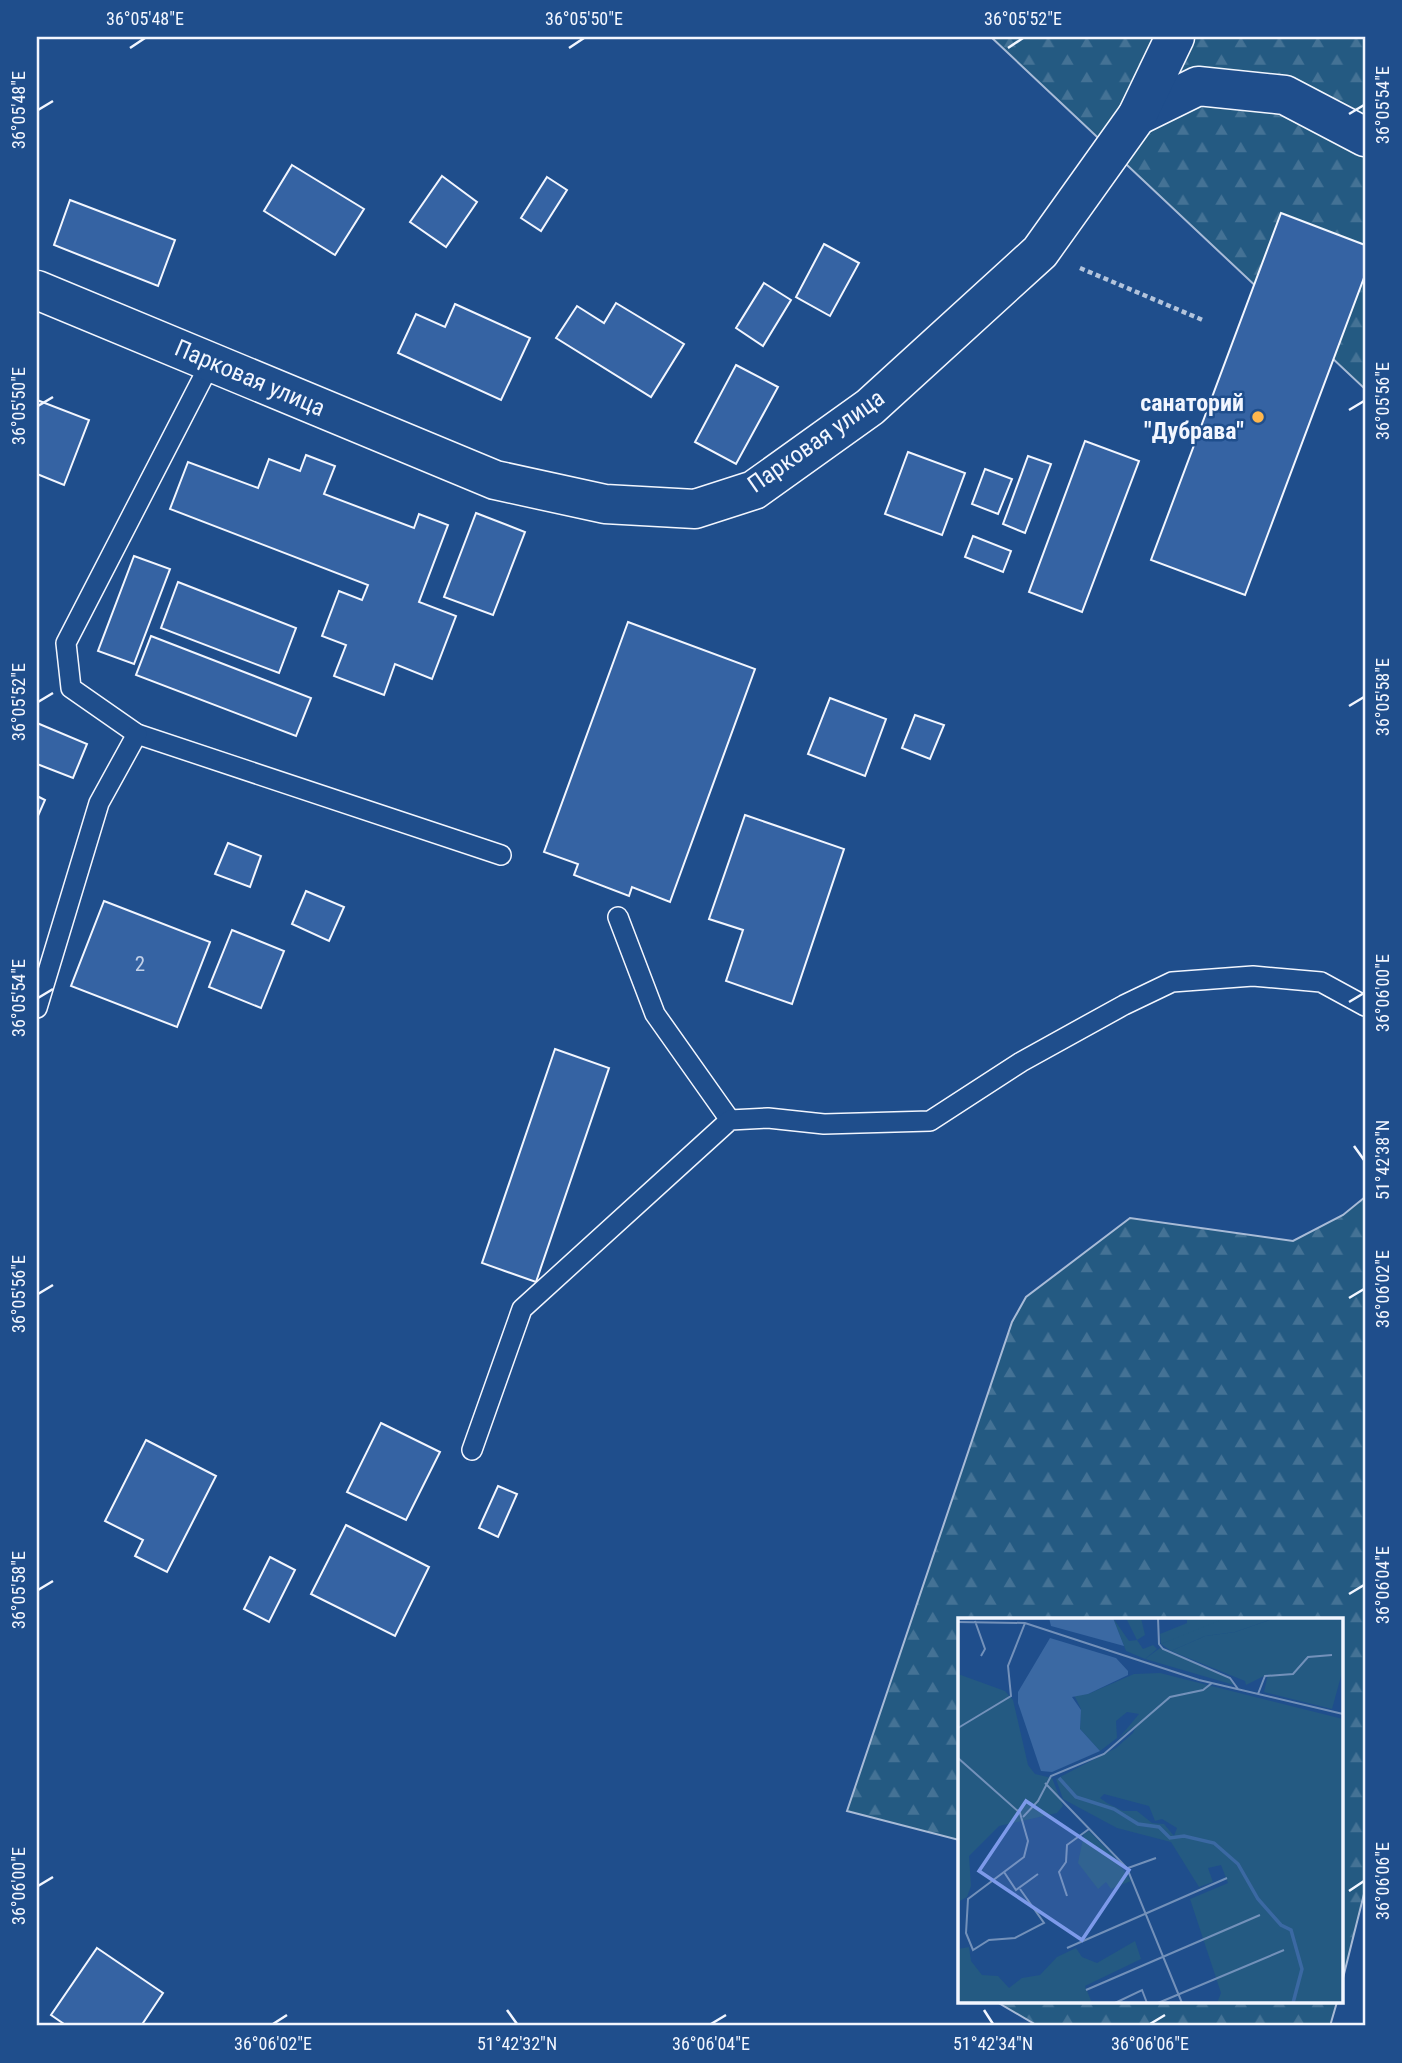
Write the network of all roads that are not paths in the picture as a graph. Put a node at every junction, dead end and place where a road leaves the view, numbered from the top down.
1 (1175, 37) edge
2 (1137, 116) junction
3 (1365, 137) edge
4 (37, 290) edge
5 (211, 362) junction
6 (137, 734) junction
7 (501, 855) dead end
8 (618, 917) dead end
9 (1365, 1006) edge
10 (37, 1008) edge
11 (730, 1120) junction
12 (472, 1450) dead end

1 - 2 street, Парковая улица
2 - 3 street
2 - 5 street, Парковая улица
4 - 5 street, Парковая улица
5 - 6 lane
6 - 7 lane
6 - 10 lane
8 - 11 lane
9 - 11 lane
11 - 12 lane

